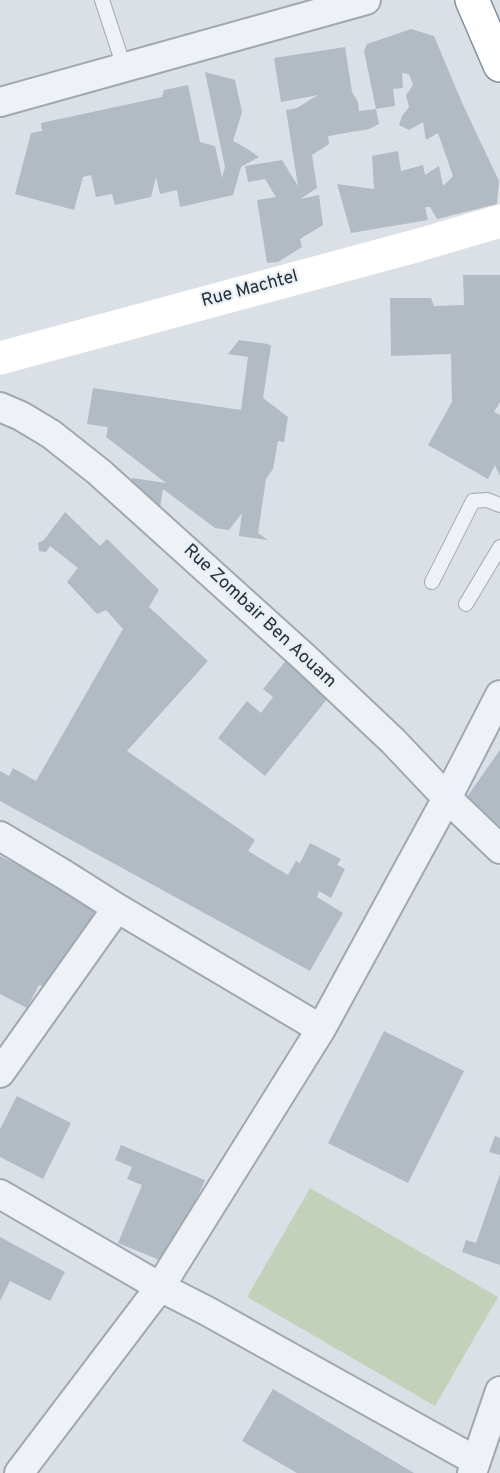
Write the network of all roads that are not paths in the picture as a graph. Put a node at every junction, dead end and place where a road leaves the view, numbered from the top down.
1 (102, 0) edge
2 (366, 0) edge
3 (472, 0) edge
4 (500, 65) edge
5 (124, 67) junction
6 (0, 102) edge
7 (500, 221) edge
8 (0, 358) edge
9 (0, 407) edge
10 (500, 505) edge
11 (500, 547) edge
12 (432, 582) dead end
13 (466, 604) dead end
14 (500, 695) edge
15 (447, 798) junction
16 (0, 836) edge
17 (500, 849) edge
18 (117, 908) junction
19 (321, 1029) junction
20 (0, 1073) edge
21 (0, 1194) edge
22 (160, 1287) junction
23 (500, 1391) edge
24 (474, 1467) edge
25 (19, 1473) edge

1 - 5 lane
2 - 5 street
3 - 4 main road
5 - 6 street
7 - 8 main road, Rue Machtel
9 - 15 street, Rue Zombair Ben Aouam
10 - 12 lane
11 - 13 lane
14 - 15 street
15 - 17 street, Rue Zombair Ben Aouam
15 - 19 street
16 - 18 street
18 - 19 street
18 - 20 street
19 - 22 street
21 - 22 street
22 - 24 street
22 - 25 street
23 - 24 street

